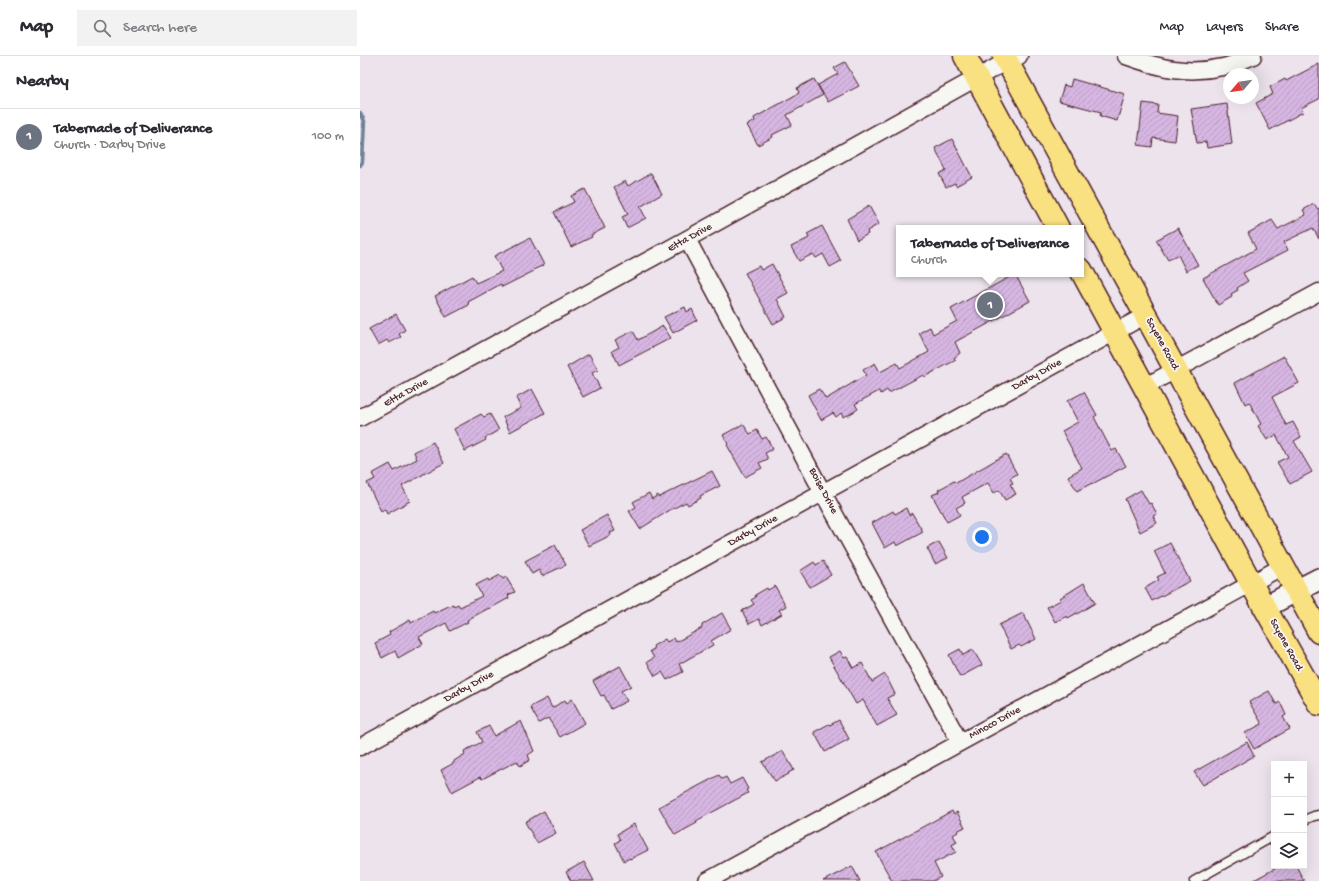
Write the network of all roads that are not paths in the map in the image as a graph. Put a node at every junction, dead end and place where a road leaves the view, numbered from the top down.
1 (965, 56) edge
2 (1126, 56) edge
3 (1253, 56) edge
4 (1010, 58) edge
5 (977, 78) junction
6 (1056, 225) edge
7 (687, 239) junction
8 (1084, 275) edge
9 (1319, 292) edge
10 (1146, 315) junction
11 (1115, 332) junction
12 (1176, 370) junction
13 (1144, 387) junction
14 (360, 418) edge
15 (823, 493) junction
16 (1283, 566) junction
17 (1319, 579) edge
18 (1252, 583) junction
19 (1296, 591) junction
20 (1265, 607) junction
21 (1319, 632) edge
22 (1319, 704) edge
23 (960, 742) junction
24 (360, 747) edge
25 (1319, 815) edge
26 (1307, 819) edge
27 (1271, 838) edge
28 (707, 881) edge
29 (1194, 881) edge

1 - 5 main road
2 - 3 street
4 - 5 street, Etta Drive
4 - 10 main road, Scyene Road
5 - 6 main road
5 - 7 street, Etta Drive
7 - 14 street, Etta Drive
7 - 15 street, Boise Drive
8 - 11 main road, Scyene Road
9 - 12 street
10 - 11 street, Darby Drive
10 - 12 main road, Scyene Road
11 - 13 main road, Scyene Road
11 - 15 street, Darby Drive
12 - 13 street
12 - 16 main road, Scyene Road
13 - 18 main road, Scyene Road
15 - 23 street, Boise Drive
15 - 24 street, Darby Drive
16 - 18 street, Minoco Drive
16 - 19 main road, Scyene Road
17 - 19 street
18 - 20 main road, Scyene Road
18 - 23 street, Minoco Drive
19 - 20 street
19 - 21 main road, Scyene Road
20 - 22 main road, Scyene Road
23 - 28 street, Minoco Drive
25 - 26 lane
27 - 29 lane

